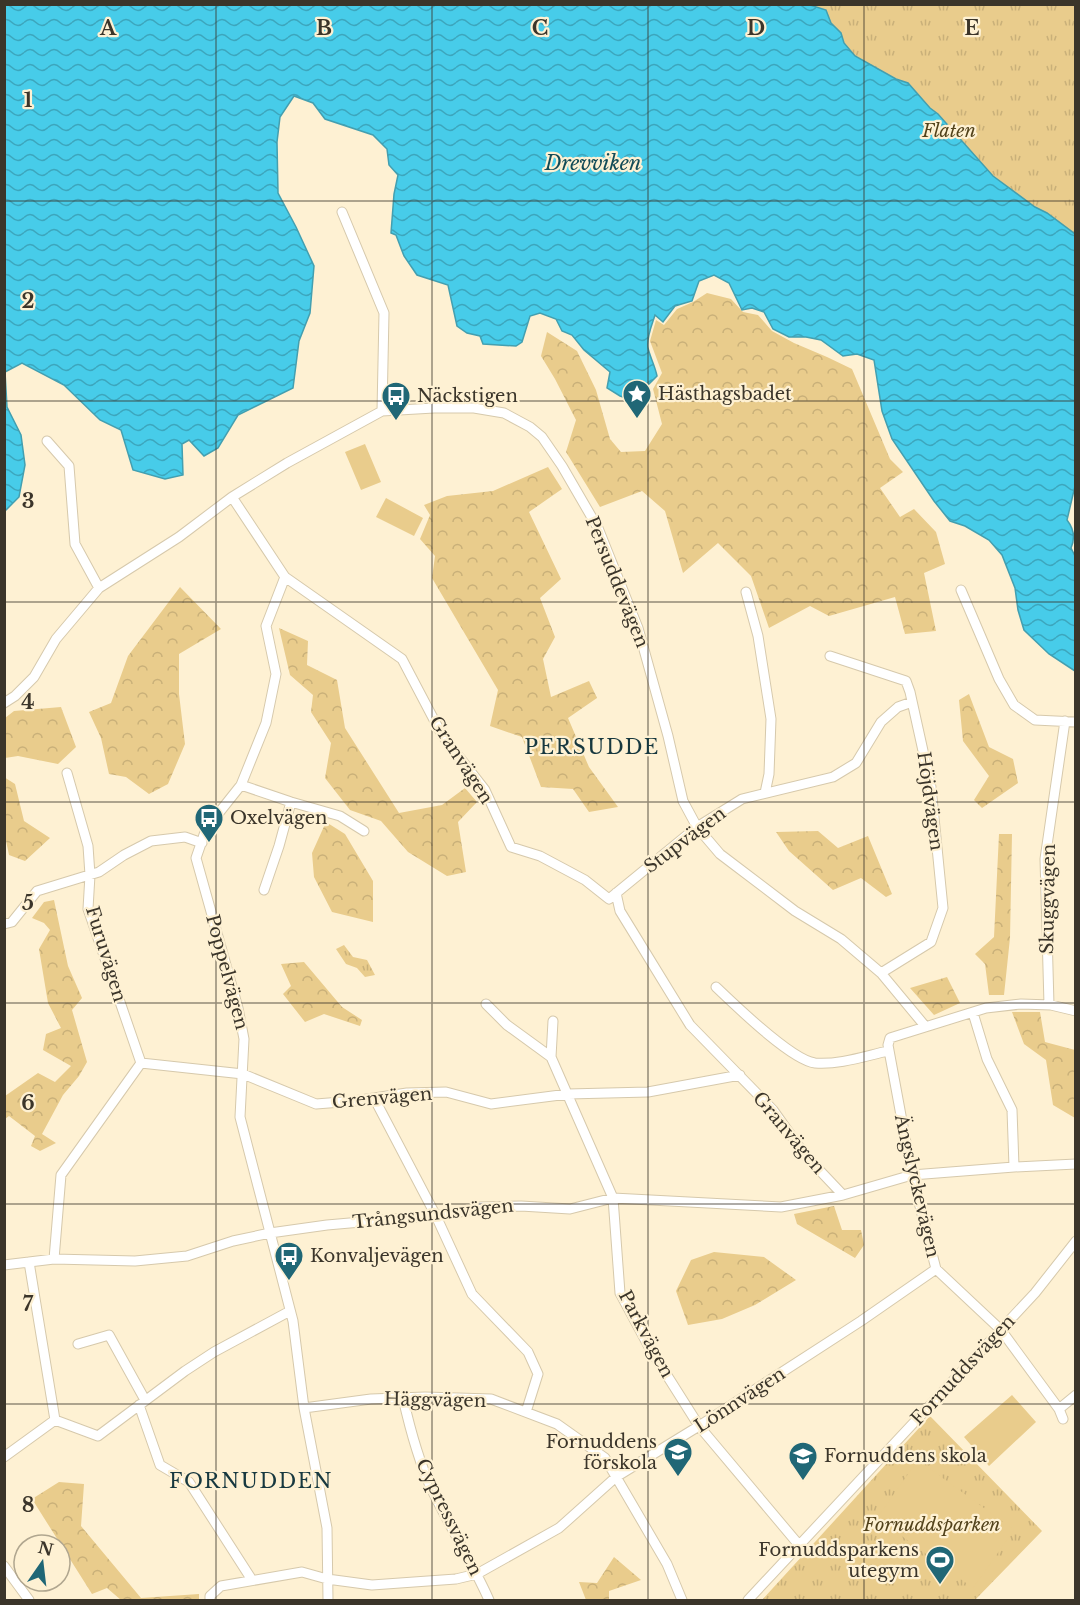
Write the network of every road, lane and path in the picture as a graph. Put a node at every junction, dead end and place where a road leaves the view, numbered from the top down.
1 (342, 212) dead end
2 (382, 411) junction
3 (47, 441) dead end
4 (232, 497) junction
5 (285, 576) junction
6 (99, 588) junction
7 (961, 590) dead end
8 (746, 592) dead end
9 (830, 656) dead end
10 (4, 702) edge
11 (912, 702) junction
12 (1070, 722) edge
13 (67, 773) dead end
14 (241, 785) junction
15 (765, 793) junction
16 (291, 802) junction
17 (697, 828) junction
18 (364, 831) dead end
19 (202, 843) junction
20 (90, 875) junction
21 (264, 890) dead end
22 (613, 896) junction
23 (4, 924) edge
24 (881, 973) junction
25 (716, 987) dead end
26 (486, 1004) dead end
27 (1049, 1005) junction
28 (1076, 1011) edge
29 (973, 1013) junction
30 (553, 1021) dead end
31 (925, 1026) junction
32 (888, 1051) junction
33 (550, 1057) junction
34 (141, 1063) junction
35 (243, 1074) junction
36 (740, 1076) junction
37 (568, 1094) junction
38 (374, 1098) junction
39 (1076, 1164) edge
40 (1014, 1167) junction
41 (912, 1175) junction
42 (843, 1195) junction
43 (613, 1198) junction
44 (436, 1216) junction
45 (270, 1233) junction
46 (1076, 1241) edge
47 (54, 1259) junction
48 (29, 1262) junction
49 (5, 1265) edge
50 (936, 1269) junction
51 (290, 1311) junction
52 (1001, 1330) junction
53 (78, 1344) dead end
54 (1076, 1395) edge
55 (403, 1398) junction
56 (142, 1403) junction
57 (304, 1408) junction
58 (1059, 1409) junction
59 (526, 1412) junction
60 (1063, 1419) dead end
61 (55, 1420) junction
62 (699, 1426) junction
63 (4, 1457) edge
64 (616, 1477) junction
65 (799, 1545) junction
66 (4, 1566) edge
67 (477, 1574) junction
68 (327, 1578) junction
69 (252, 1580) junction
70 (29, 1600) edge
71 (210, 1600) edge
72 (328, 1600) edge
73 (489, 1600) edge
74 (682, 1600) edge
75 (748, 1600) edge

1 - 2 street
2 - 4 street, Persuddevägen
2 - 17 street, Persuddevägen
3 - 6 street
4 - 5 street, Granvägen
4 - 6 street, Persuddevägen
5 - 14 street, Poppelvägen
5 - 22 street, Granvägen
6 - 10 street, Persuddevägen
7 - 12 street
8 - 15 street
9 - 11 street, Höjdvägen
11 - 15 street, Stupvägen
11 - 24 street, Höjdvägen
12 - 27 street, Skuggvägen
13 - 20 street, Furuvägen
14 - 16 street
14 - 19 street, Poppelvägen
15 - 17 street, Stupvägen
16 - 18 street
16 - 21 street
17 - 22 street, Stupvägen
17 - 24 street, Persuddevägen
19 - 20 street
19 - 35 street, Poppelvägen
20 - 23 street
20 - 34 street, Furuvägen
22 - 36 street, Granvägen
24 - 31 street, Persuddevägen
25 - 32 street
26 - 33 street, Parkvägen
27 - 28 street
27 - 29 street
29 - 31 street
29 - 40 street
30 - 33 street
31 - 32 street
32 - 41 street, Ängslyckevägen
33 - 37 street, Parkvägen
34 - 35 street, Grenvägen
34 - 47 street
35 - 38 street, Grenvägen
35 - 45 street, Poppelvägen
36 - 37 street, Grenvägen
36 - 42 street, Granvägen
37 - 38 street, Grenvägen
37 - 43 street, Parkvägen
38 - 44 street
39 - 40 street, Trångsundsvägen
40 - 41 street, Trångsundsvägen
41 - 42 street, Trångsundsvägen
41 - 50 street, Ängslyckevägen
42 - 43 street, Trångsundsvägen
43 - 44 street, Trångsundsvägen
43 - 62 street, Parkvägen
44 - 45 street, Trångsundsvägen
44 - 59 street
45 - 47 street, Trångsundsvägen
45 - 51 street, Poppelvägen
46 - 52 street, Fornuddsvägen
47 - 48 street, Trångsundsvägen
48 - 49 street, Trångsundsvägen
48 - 61 street
50 - 52 street, Ängslyckevägen
50 - 62 street, Lönnvägen
51 - 56 street
51 - 57 street, Poppelvägen
52 - 58 street, Ängslyckevägen
52 - 65 street, Fornuddsvägen
53 - 56 street
54 - 58 street
55 - 57 street, Häggvägen
55 - 59 street, Häggvägen
55 - 67 street, Cypressvägen
56 - 61 street
56 - 69 street
57 - 68 street, Poppelvägen
58 - 60 street, Ängslyckevägen
59 - 64 street, Häggvägen
61 - 63 street
62 - 64 street, Lönnvägen
62 - 65 street, Parkvägen
64 - 67 street, Lönnvägen
64 - 74 street, Häggvägen
65 - 75 street, Fornuddsvägen
66 - 70 street
67 - 68 street, Lönnvägen
67 - 73 street, Cypressvägen
68 - 69 street, Lönnvägen
68 - 72 street, Poppelvägen
69 - 71 street, Lönnvägen

